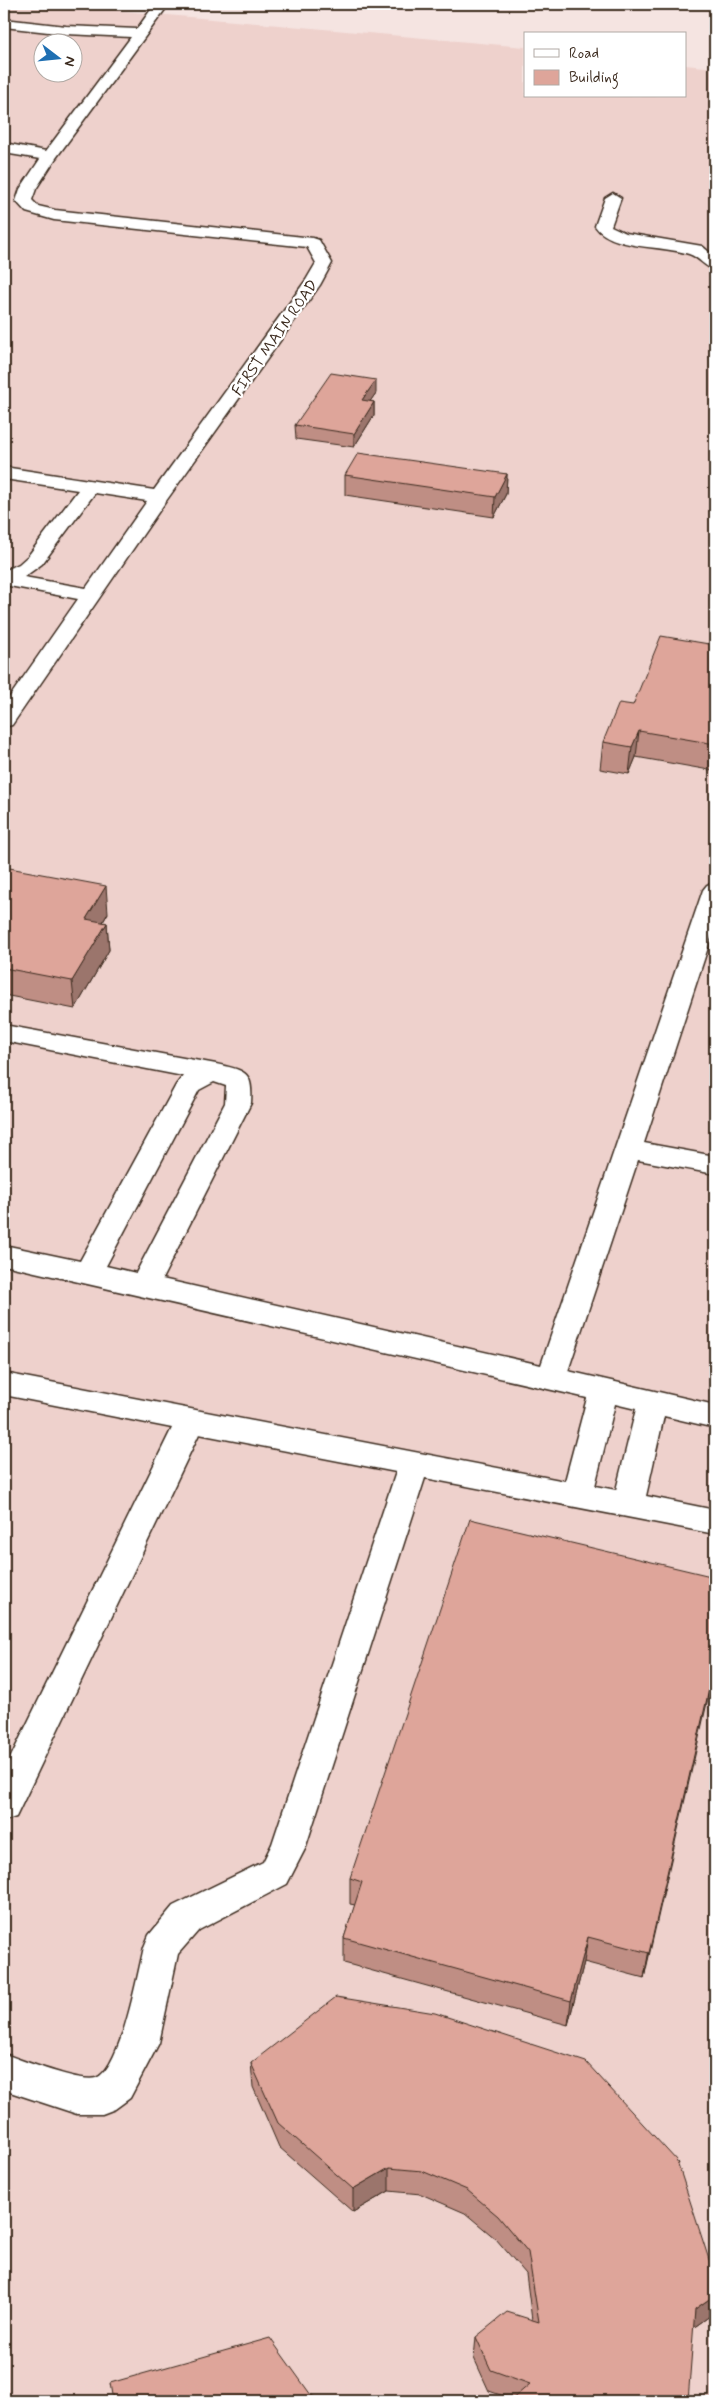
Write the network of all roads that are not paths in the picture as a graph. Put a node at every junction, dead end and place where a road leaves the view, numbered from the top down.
1 (162, 4) edge
2 (4, 23) edge
3 (140, 33) junction
4 (4, 148) edge
5 (50, 156) junction
6 (28, 189) junction
7 (613, 198) dead end
8 (6, 199) dead end
9 (715, 265) edge
10 (4, 474) edge
11 (90, 486) junction
12 (159, 497) junction
13 (4, 579) edge
14 (91, 595) junction
15 (4, 720) edge
16 (715, 890) edge
17 (4, 1033) edge
18 (217, 1073) junction
19 (628, 1149) junction
20 (715, 1165) edge
21 (4, 1256) edge
22 (88, 1273) junction
23 (144, 1285) junction
24 (551, 1379) junction
25 (4, 1384) edge
26 (603, 1392) junction
27 (652, 1403) junction
28 (715, 1416) edge
29 (190, 1422) junction
30 (414, 1464) junction
31 (577, 1495) junction
32 (628, 1505) junction
33 (715, 1522) edge
34 (4, 1806) edge
35 (4, 2072) edge

1 - 3 street
2 - 3 street
3 - 5 street
4 - 5 street
5 - 6 street
6 - 8 street
6 - 12 street, FIRST MAIN ROAD
7 - 9 street
10 - 11 street
11 - 12 street
11 - 13 street
12 - 14 street, FIRST MAIN ROAD
13 - 14 street
14 - 15 street, FIRST MAIN ROAD
16 - 19 street
17 - 18 street
18 - 22 street
18 - 23 street
19 - 20 street
19 - 24 street
21 - 22 street
22 - 23 street
23 - 24 street
24 - 26 street
25 - 29 street
26 - 27 street
26 - 31 street
27 - 28 street
27 - 32 street
29 - 30 street
29 - 34 street
30 - 31 street
30 - 35 street
31 - 32 street
32 - 33 street

